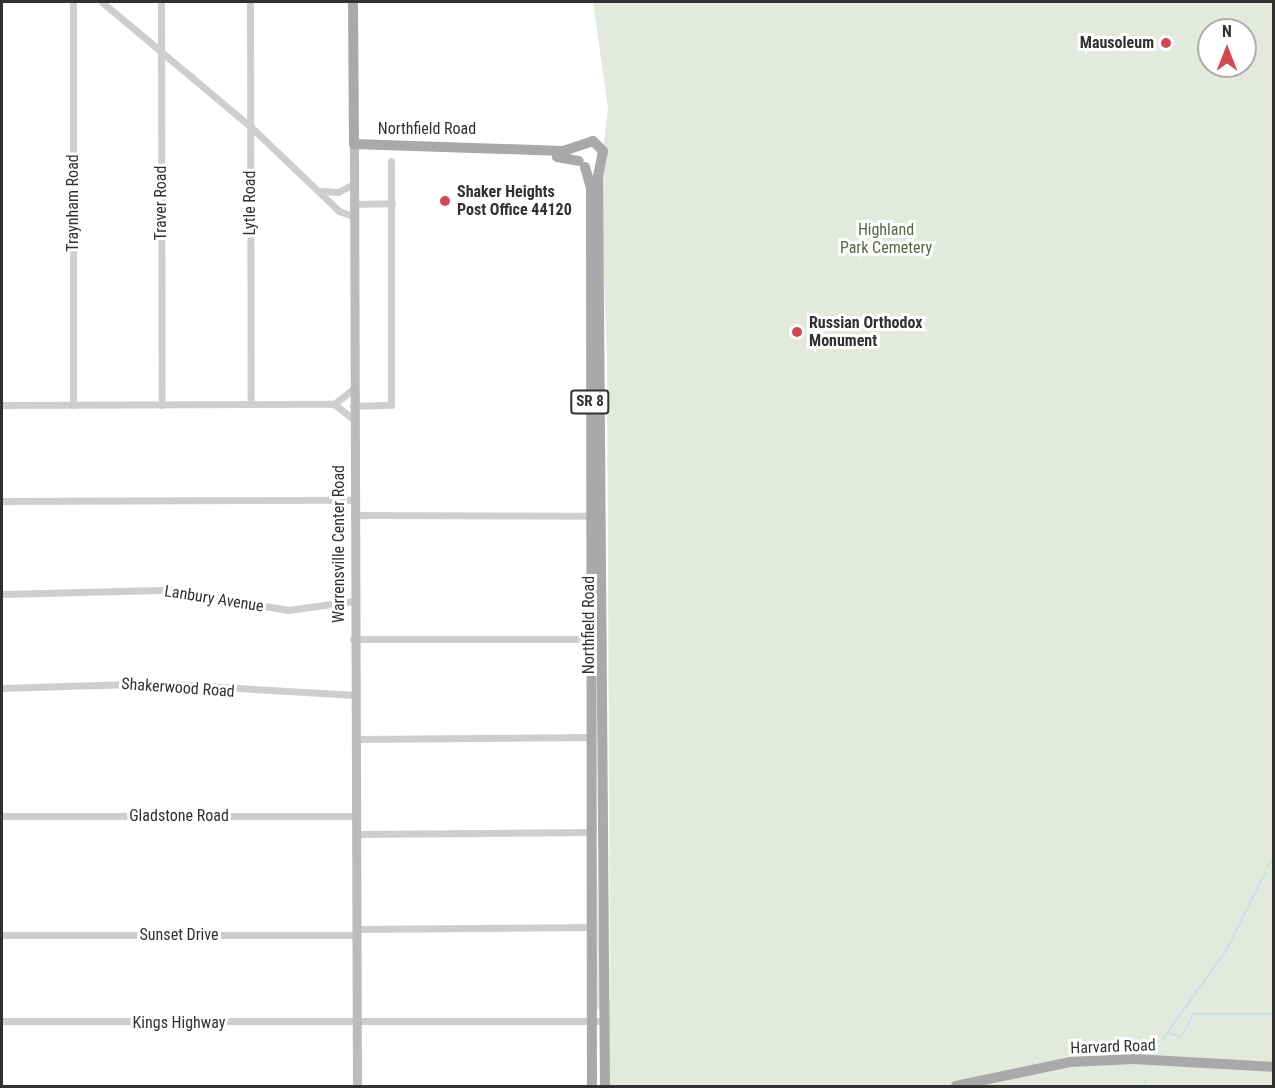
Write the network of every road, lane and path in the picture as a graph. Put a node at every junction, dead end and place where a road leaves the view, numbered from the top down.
1 (73, 2) edge
2 (102, 2) edge
3 (161, 2) edge
4 (250, 2) edge
5 (353, 2) edge
6 (161, 53) junction
7 (250, 126) junction
8 (354, 144) junction
9 (501, 146) junction
10 (579, 146) junction
11 (391, 161) dead end
12 (582, 164) junction
13 (600, 164) junction
14 (354, 184) junction
15 (322, 191) junction
16 (392, 203) junction
17 (353, 204) junction
18 (353, 216) junction
19 (353, 389) junction
20 (251, 404) junction
21 (334, 404) junction
22 (2, 405) edge
23 (73, 405) junction
24 (162, 405) junction
25 (353, 406) junction
26 (353, 419) junction
27 (353, 500) junction
28 (2, 501) edge
29 (354, 515) junction
30 (590, 516) junction
31 (604, 516) junction
32 (2, 594) edge
33 (353, 601) junction
34 (353, 639) junction
35 (590, 639) junction
36 (605, 639) junction
37 (2, 688) edge
38 (355, 695) junction
39 (590, 736) junction
40 (356, 739) junction
41 (2, 816) edge
42 (356, 816) junction
43 (591, 832) junction
44 (604, 832) junction
45 (356, 834) junction
46 (591, 927) junction
47 (356, 932) junction
48 (2, 935) edge
49 (2, 1021) edge
50 (592, 1021) junction
51 (605, 1021) junction
52 (357, 1024) junction
53 (1274, 1067) edge
54 (357, 1086) edge
55 (592, 1086) edge
56 (604, 1086) edge
57 (956, 1086) edge

1 - 23 street, Traynham Road
2 - 6 street
3 - 6 street, Traver Road
4 - 7 street, Lytle Road
5 - 8 main road, Warrensville Center Road
6 - 7 street
6 - 24 street, Traver Road
7 - 15 street
7 - 20 street, Lytle Road
8 - 9 main road, Northfield Road / SR 8
8 - 14 main road, Warrensville Center Road
9 - 10 main road, Northfield Road / SR 8
9 - 12 main road, Northfield Road / SR 8
10 - 12 main road
10 - 13 main road, SR 8
11 - 16 street
12 - 13 main road
12 - 30 main road, Northfield Road / SR 8
13 - 31 main road, Northfield Road / SR 8
14 - 15 street
14 - 17 main road, Warrensville Center Road
15 - 18 street
16 - 17 street
16 - 25 street
17 - 18 main road, Warrensville Center Road
18 - 19 main road, Warrensville Center Road
19 - 21 street
19 - 25 main road, Warrensville Center Road
20 - 21 street
20 - 24 street
21 - 26 street
22 - 23 street
23 - 24 street
25 - 26 main road, Warrensville Center Road
26 - 27 main road, Warrensville Center Road
27 - 28 street
27 - 29 main road, Warrensville Center Road
29 - 30 street
29 - 33 main road, Warrensville Center Road
30 - 31 street
30 - 35 main road, Northfield Road / SR 8
31 - 36 main road, Northfield Road / SR 8
32 - 33 street, Lanbury Avenue
33 - 34 main road, Warrensville Center Road
34 - 35 street
34 - 38 main road, Warrensville Center Road
35 - 36 street
35 - 39 main road, Northfield Road / SR 8
36 - 44 main road, Northfield Road / SR 8
37 - 38 street, Shakerwood Road
38 - 40 main road, Warrensville Center Road
39 - 40 street
39 - 43 main road, Northfield Road / SR 8
40 - 42 main road, Warrensville Center Road
41 - 42 street, Gladstone Road
42 - 45 main road, Warrensville Center Road
43 - 44 street
43 - 45 street
43 - 46 main road, Northfield Road / SR 8
44 - 51 main road, Northfield Road / SR 8
45 - 47 main road, Warrensville Center Road
46 - 47 street, Sunset Drive
46 - 50 main road, Northfield Road / SR 8
47 - 48 street, Sunset Drive
47 - 52 main road, Warrensville Center Road
49 - 52 street, Kings Highway
50 - 51 street, Kings Highway
50 - 52 street, Kings Highway
50 - 55 main road, Northfield Road / SR 8
51 - 56 main road, Northfield Road / SR 8
52 - 54 main road, Warrensville Center Road
53 - 57 main road, Harvard Road

